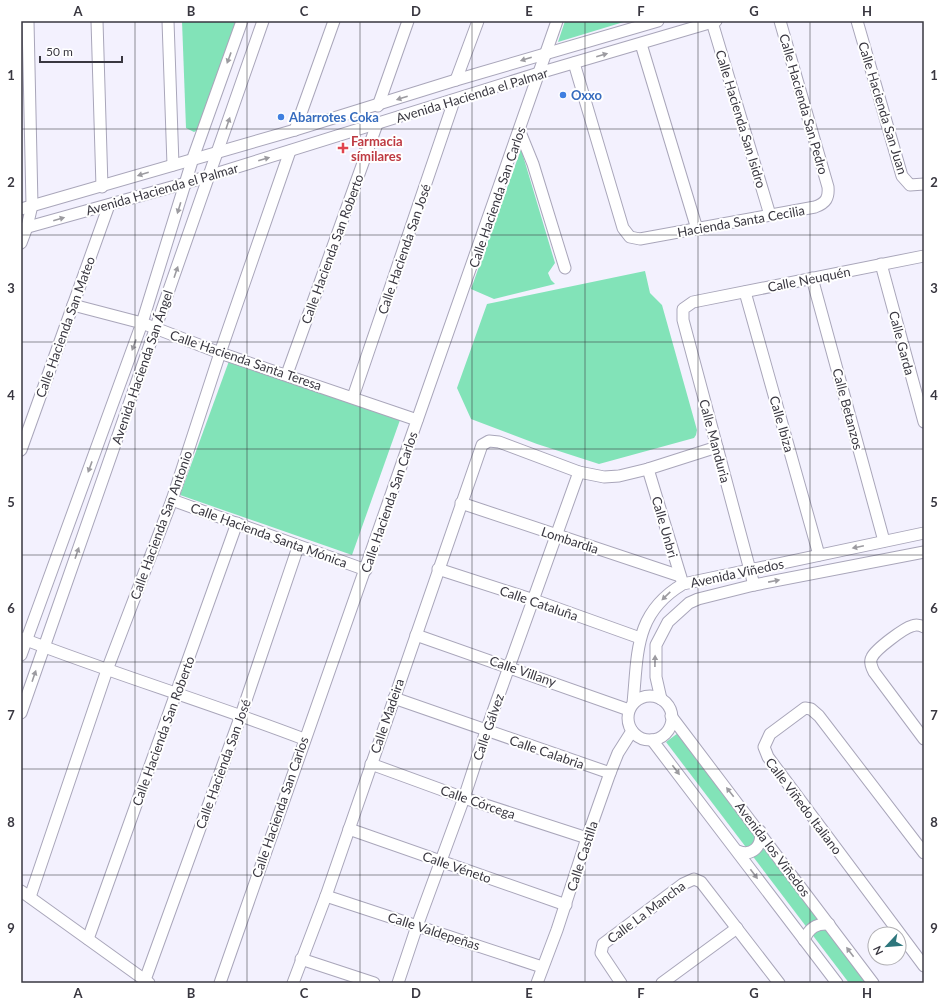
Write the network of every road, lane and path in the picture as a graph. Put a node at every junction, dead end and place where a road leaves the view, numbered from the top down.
1 (28, 21) edge
2 (97, 21) edge
3 (168, 21) edge
4 (242, 21) edge
5 (263, 21) edge
6 (334, 21) edge
7 (408, 21) edge
8 (478, 21) edge
9 (557, 21) edge
10 (658, 21) edge
11 (780, 21) edge
12 (857, 21) edge
13 (714, 22) edge
14 (641, 44) junction
15 (546, 53) junction
16 (574, 63) junction
17 (539, 73) junction
18 (456, 80) junction
19 (454, 101) junction
20 (378, 106) junction
21 (377, 124) junction
22 (295, 130) junction
23 (520, 132) junction
24 (290, 151) junction
25 (218, 152) junction
26 (193, 158) junction
27 (173, 165) junction
28 (209, 175) junction
29 (186, 183) junction
30 (921, 185) edge
31 (102, 187) junction
32 (828, 187) joint
33 (32, 205) junction
34 (109, 205) junction
35 (21, 209) edge
36 (770, 215) junction
37 (24, 228) edge
38 (697, 229) junction
39 (21, 243) edge
40 (924, 256) edge
41 (881, 264) junction
42 (565, 268) dead end
43 (812, 278) junction
44 (745, 292) junction
45 (693, 302) joint
46 (73, 305) junction
47 (142, 324) junction
48 (156, 329) junction
49 (220, 353) junction
50 (287, 374) junction
51 (353, 397) junction
52 (417, 420) junction
53 (924, 422) edge
54 (717, 447) junction
55 (21, 450) edge
56 (648, 469) junction
57 (579, 472) junction
58 (172, 500) junction
59 (461, 504) junction
60 (237, 523) junction
61 (924, 533) edge
62 (556, 535) junction
63 (884, 541) junction
64 (298, 546) junction
65 (924, 552) edge
66 (818, 556) junction
67 (438, 569) junction
68 (750, 569) junction
69 (366, 570) junction
70 (681, 580) junction
71 (754, 585) junction
72 (534, 600) junction
73 (924, 627) edge
74 (416, 635) junction
75 (640, 638) junction
76 (24, 639) edge
77 (44, 648) junction
78 (21, 655) edge
79 (510, 666) junction
80 (107, 670) junction
81 (177, 693) junction
82 (394, 698) junction
83 (661, 699) junction
84 (631, 706) junction
85 (21, 713) edge
86 (241, 715) junction
87 (671, 716) junction
88 (486, 731) junction
89 (632, 731) junction
90 (304, 739) junction
91 (924, 739) edge
92 (652, 740) junction
93 (371, 764) junction
94 (610, 773) junction
95 (464, 798) junction
96 (349, 829) junction
97 (760, 831) junction
98 (586, 838) junction
99 (738, 852) junction
100 (924, 854) edge
101 (441, 862) junction
102 (25, 894) edge
103 (326, 896) junction
104 (566, 904) junction
105 (828, 924) junction
106 (417, 926) junction
107 (737, 928) junction
108 (88, 939) junction
109 (804, 940) junction
110 (301, 960) junction
111 (924, 966) edge
112 (542, 967) junction
113 (147, 982) edge
114 (220, 983) edge
115 (292, 983) edge
116 (374, 983) edge
117 (398, 983) edge
118 (536, 983) edge
119 (621, 983) edge
120 (662, 983) edge
121 (779, 983) edge
122 (837, 983) edge
123 (873, 983) edge

1 - 33 street
2 - 31 street
3 - 27 street
4 -> 26 street, Avenida Hacienda San Ángel
25 -> 5 street, Avenida Hacienda San Ángel
6 - 22 street
7 - 20 street
8 - 18 street
9 - 15 street, Calle Hacienda San Carlos
10 - 15 street, Avenida Hacienda el Palmar
11 - 32 street, Calle Hacienda San Pedro
12 - 30 street, Calle Hacienda San Juan
13 - 14 street, Avenida Hacienda el Palmar
13 - 36 street, Calle Hacienda San Isidro
16 -> 14 street, Avenida Hacienda el Palmar
14 - 38 street
15 - 17 street, Calle Hacienda San Carlos
15 -> 18 street, Avenida Hacienda el Palmar
16 - 17 street, Avenida Hacienda el Palmar
16 - 38 street, Hacienda Santa Cecilia
17 - 19 street, Avenida Hacienda el Palmar
17 - 23 street, Calle Hacienda San Carlos
18 -> 20 street, Avenida Hacienda el Palmar
19 - 21 street, Avenida Hacienda el Palmar
19 - 51 street, Calle Hacienda San José
20 - 22 street, Avenida Hacienda el Palmar
21 - 24 street, Avenida Hacienda el Palmar
21 - 50 street, Calle Hacienda San Roberto
22 - 25 street, Avenida Hacienda el Palmar
23 - 42 street
23 - 52 street, Calle Hacienda San Carlos
28 -> 24 street, Avenida Hacienda el Palmar
24 - 49 street, Calle Hacienda San Antonio
25 - 26 street, Avenida Hacienda el Palmar
25 - 28 street, Avenida Hacienda San Ángel
26 - 27 street, Avenida Hacienda el Palmar
26 - 29 street, Avenida Hacienda San Ángel
27 -> 31 street, Avenida Hacienda el Palmar
28 - 29 street, Avenida Hacienda el Palmar
48 -> 28 street, Avenida Hacienda San Ángel
29 - 34 street, Avenida Hacienda el Palmar
29 -> 47 street, Avenida Hacienda San Ángel
31 - 33 street, Avenida Hacienda el Palmar
32 - 36 street, Hacienda Santa Cecilia
33 - 35 street, Avenida Hacienda el Palmar
33 - 37 street
37 -> 34 street, Avenida Hacienda el Palmar
34 - 46 street, Calle Hacienda San Mateo
36 - 38 street, Hacienda Santa Cecilia
37 - 39 street
40 - 41 street, Calle Neuquén
41 - 43 street, Calle Neuquén
41 - 53 street, Calle Garda
43 - 44 street, Calle Neuquén
43 - 63 street, Calle Betanzos
44 - 45 street, Calle Neuquén
44 - 66 street, Calle Ibiza
45 - 54 street, Calle Manduria
46 - 47 street, Calle Hacienda Santa Teresa
46 - 55 street, Calle Hacienda San Mateo
47 - 48 street, Calle Hacienda Santa Teresa
47 -> 76 street, Avenida Hacienda San Ángel
48 - 49 street, Calle Hacienda Santa Teresa
77 -> 48 street, Avenida Hacienda San Ángel
49 - 50 street, Calle Hacienda Santa Teresa
49 - 58 street, Calle Hacienda San Antonio
50 - 51 street, Calle Hacienda Santa Teresa
51 - 52 street, Calle Hacienda Santa Teresa
52 - 69 street, Calle Hacienda San Carlos
54 - 56 street
54 - 68 street, Calle Manduria
56 - 57 street
56 - 70 street, Calle Unbri
57 - 59 street, Calle Madeira
57 - 62 street, Calle Gálvez
58 - 60 street, Calle Hacienda Santa Mónica
58 - 80 street, Calle Hacienda San Antonio
59 - 62 street, Lombardia
59 - 67 street, Calle Madeira
60 - 64 street, Calle Hacienda Santa Mónica
60 - 81 street, Calle Hacienda San Roberto
61 - 63 street, Avenida Viñedos
62 - 70 street, Lombardia
62 - 72 street, Calle Gálvez
63 -> 66 street, Avenida Viñedos
64 - 69 street, Calle Hacienda Santa Mónica
64 - 86 street, Calle Hacienda San José
71 -> 65 street, Avenida Viñedos
66 - 68 street, Avenida Viñedos
67 - 72 street, Calle Cataluña
67 - 74 street, Calle Madeira
68 - 70 street, Avenida Viñedos
68 - 71 street, Calle Manduria
69 - 90 street, Calle Hacienda San Carlos
70 -> 75 street, Avenida Viñedos
83 -> 71 street, Avenida Viñedos
72 - 75 street, Calle Cataluña
72 - 79 street, Calle Gálvez
73 - 91 street
74 - 79 street, Calle Villany
74 - 82 street, Calle Madeira
75 - 84 street, Avenida Viñedos
76 - 77 street
76 - 78 street, Avenida Hacienda San Ángel
77 - 80 street
85 -> 77 street, Avenida Hacienda San Ángel
79 - 84 street, Calle Villany
79 - 88 street, Calle Gálvez
80 - 81 street
80 - 102 street, Calle Hacienda San Antonio
81 - 86 street
81 - 108 street, Calle Hacienda San Roberto
82 - 88 street, Calle Calabria
82 - 93 street, Calle Madeira
83 - 84 street
83 - 87 street
84 - 89 street
86 - 90 street
86 - 113 street, Calle Hacienda San José
87 - 92 street
97 -> 87 street, Avenida los Viñedos
88 - 94 street, Calle Calabria
88 - 95 street, Calle Gálvez
89 - 92 street
89 - 94 street, Calle Castilla
90 - 114 street, Calle Hacienda San Carlos
92 -> 99 street
93 - 95 street, Calle Córcega
93 - 96 street, Calle Madeira
94 - 98 street, Calle Castilla
95 - 98 street, Calle Córcega
95 - 101 street, Calle Gálvez
96 - 101 street, Calle Véneto
96 - 103 street, Calle Madeira
97 - 99 street
97 - 105 street, Avenida los Viñedos
98 - 104 street, Calle Castilla
99 -> 109 street
100 - 111 street, Calle Viñedo Italiano
101 - 104 street, Calle Véneto
101 - 106 street, Calle Gálvez
102 - 108 street
103 - 106 street, Calle Valdepeñas
103 - 110 street, Calle Madeira
104 - 112 street, Calle Castilla
105 - 109 street
123 -> 105 street, Avenida los Viñedos
106 - 112 street, Calle Valdepeñas
106 - 117 street, Calle Gálvez
107 - 119 street, Calle La Mancha
107 - 120 street
107 - 121 street, Calle La Mancha
108 - 113 street
109 - 122 street
110 - 115 street, Calle Madeira
110 - 116 street
112 - 118 street, Calle Castilla

